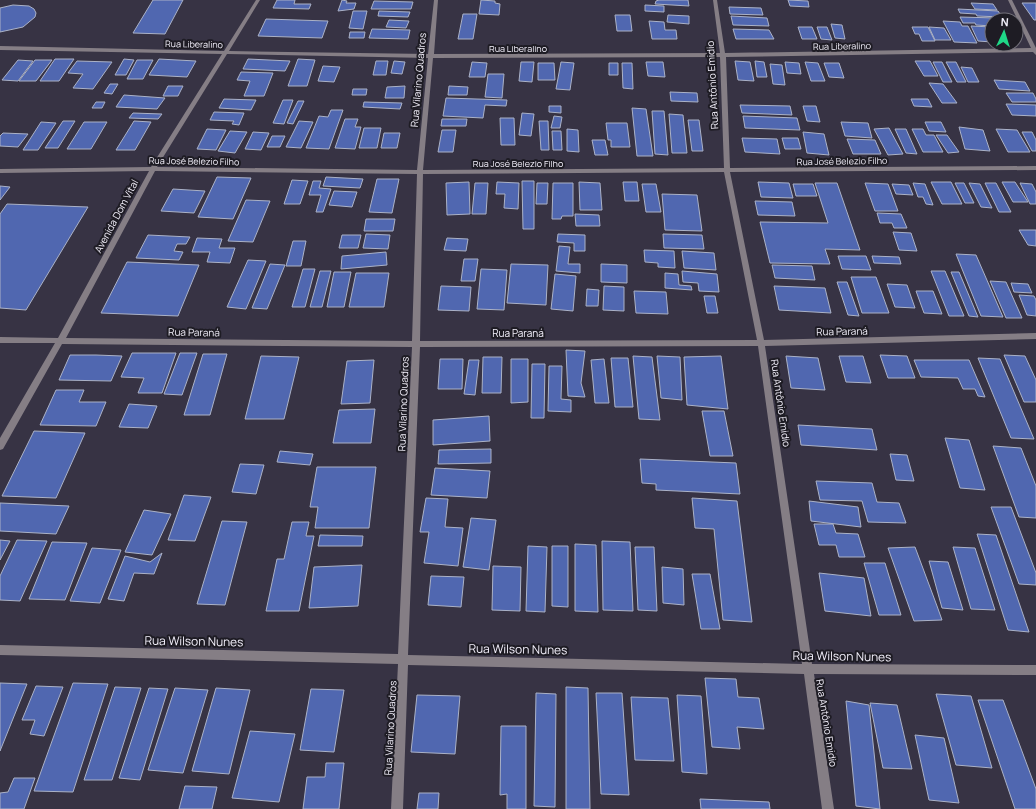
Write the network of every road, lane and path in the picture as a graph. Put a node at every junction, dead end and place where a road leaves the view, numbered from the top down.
1 (258, 0) edge
2 (436, 0) edge
3 (715, 0) edge
4 (1010, 0) edge
5 (0, 48) edge
6 (1036, 51) edge
7 (227, 53) junction
8 (430, 56) junction
9 (722, 56) junction
10 (1036, 168) edge
11 (153, 169) junction
12 (0, 171) edge
13 (727, 171) junction
14 (420, 172) junction
15 (1036, 336) edge
16 (0, 340) edge
17 (60, 341) junction
18 (761, 342) junction
19 (416, 344) junction
20 (0, 446) edge
21 (0, 650) edge
22 (404, 659) junction
23 (807, 669) junction
24 (1036, 670) edge
25 (397, 809) edge
26 (828, 809) edge

1 - 7 street, Avenida Dom Vital
2 - 8 street, Rua Vilarino Quadros
3 - 9 street, Rua Antônio Emidio
4 - 6 street
5 - 7 street, Rua Liberalino
6 - 9 street, Rua Liberalino
7 - 8 street, Rua Liberalino
7 - 11 street, Avenida Dom Vital
8 - 9 street, Rua Liberalino
8 - 14 street, Rua Vilarino Quadros
9 - 13 street, Rua Antônio Emidio
10 - 13 street, Rua José Belezio Filho
11 - 12 street, Rua José Belezio Filho
11 - 14 street, Rua José Belezio Filho
11 - 17 street, Avenida Dom Vital
13 - 14 street, Rua José Belezio Filho
13 - 18 street, Rua Antônio Emidio
14 - 19 street, Rua Vilarino Quadros
15 - 18 street, Rua Paraná
16 - 17 street, Rua Paraná
17 - 19 street, Rua Paraná
17 - 20 street, Avenida Dom Vital
18 - 19 street, Rua Paraná
18 - 23 street, Rua Antônio Emidio
19 - 22 street, Rua Vilarino Quadros
21 - 22 street, Rua Wilson Nunes
22 - 23 street, Rua Wilson Nunes
22 - 25 street, Rua Vilarino Quadros
23 - 24 street, Rua Wilson Nunes
23 - 26 street, Rua Antônio Emidio

